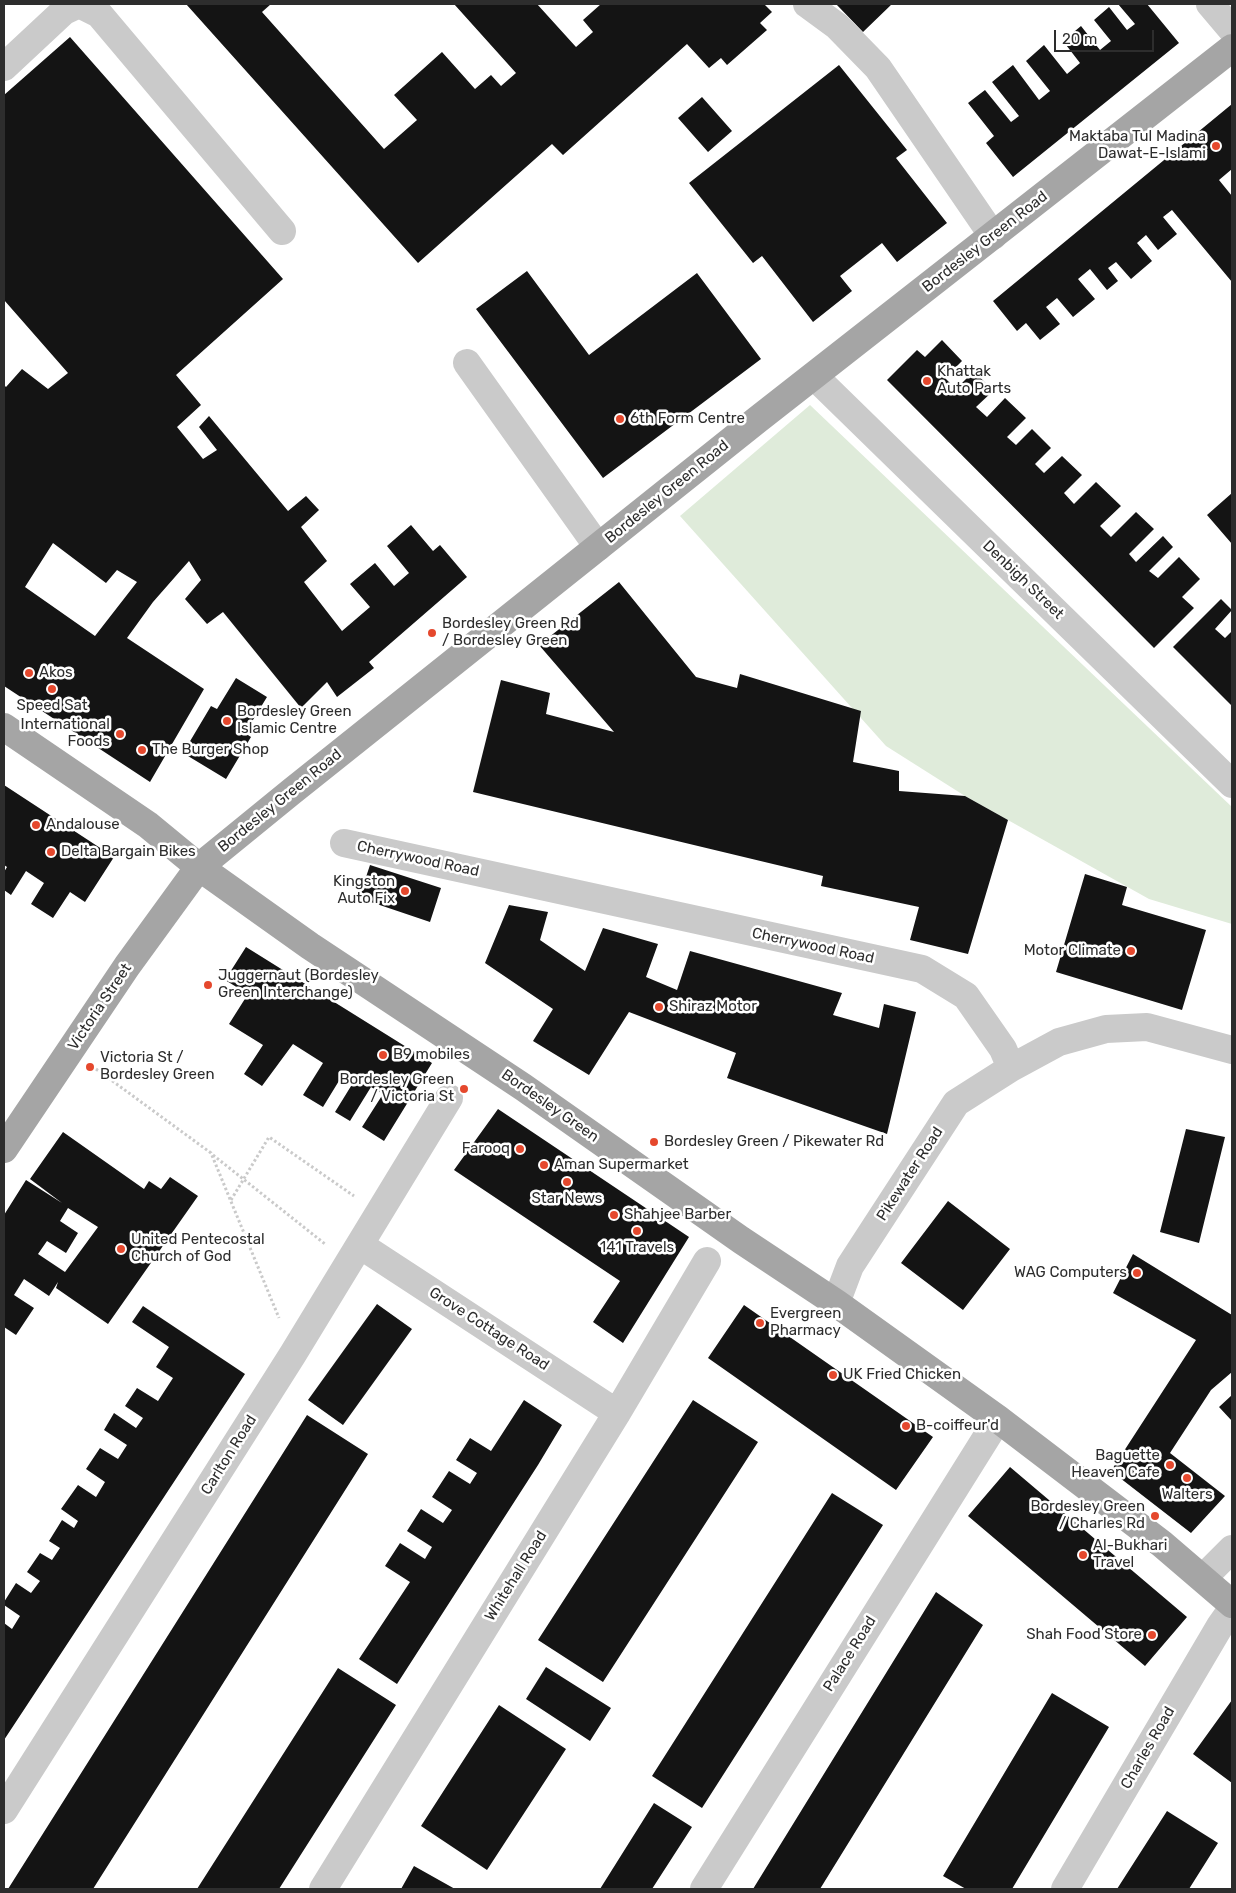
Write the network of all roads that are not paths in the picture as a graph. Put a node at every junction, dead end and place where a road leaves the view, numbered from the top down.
1 (807, 4) edge
2 (1210, 4) edge
3 (1232, 30) edge
4 (1232, 48) edge
5 (4, 68) edge
6 (282, 231) dead end
7 (993, 236) junction
8 (467, 362) dead end
9 (814, 376) junction
10 (598, 547) junction
11 (4, 726) edge
12 (1232, 784) edge
13 (344, 843) dead end
14 (199, 868) junction
15 (1232, 1050) edge
16 (1010, 1068) junction
17 (449, 1098) dead end
18 (4, 1149) edge
19 (355, 1254) junction
20 (707, 1261) dead end
21 (836, 1303) junction
22 (617, 1413) junction
23 (998, 1419) junction
24 (1232, 1549) edge
25 (1204, 1578) junction
26 (1232, 1604) edge
27 (1232, 1609) edge
28 (4, 1810) edge
29 (323, 1889) edge
30 (704, 1889) edge
31 (1065, 1889) edge

1 - 7 street
2 - 3 street
4 - 7 main road, Bordesley Green Road
5 - 6 street
7 - 9 main road, Bordesley Green Road
8 - 10 street
9 - 10 main road, Bordesley Green Road
9 - 12 street, Denbigh Street
10 - 14 main road, Bordesley Green Road
11 - 14 main road, Bordesley Green
13 - 16 street, Cherrywood Road
14 - 18 main road, Victoria Street
14 - 21 main road, Bordesley Green
15 - 16 street
16 - 21 street, Pikewater Road
17 - 19 street, Carlton Road
19 - 22 street, Grove Cottage Road
19 - 28 street, Carlton Road
20 - 22 street, Whitehall Road
21 - 23 main road, Bordesley Green
22 - 29 street, Whitehall Road
23 - 25 main road, Bordesley Green
23 - 30 street, Palace Road
24 - 25 street
25 - 26 main road, Bordesley Green
27 - 31 street, Charles Road

